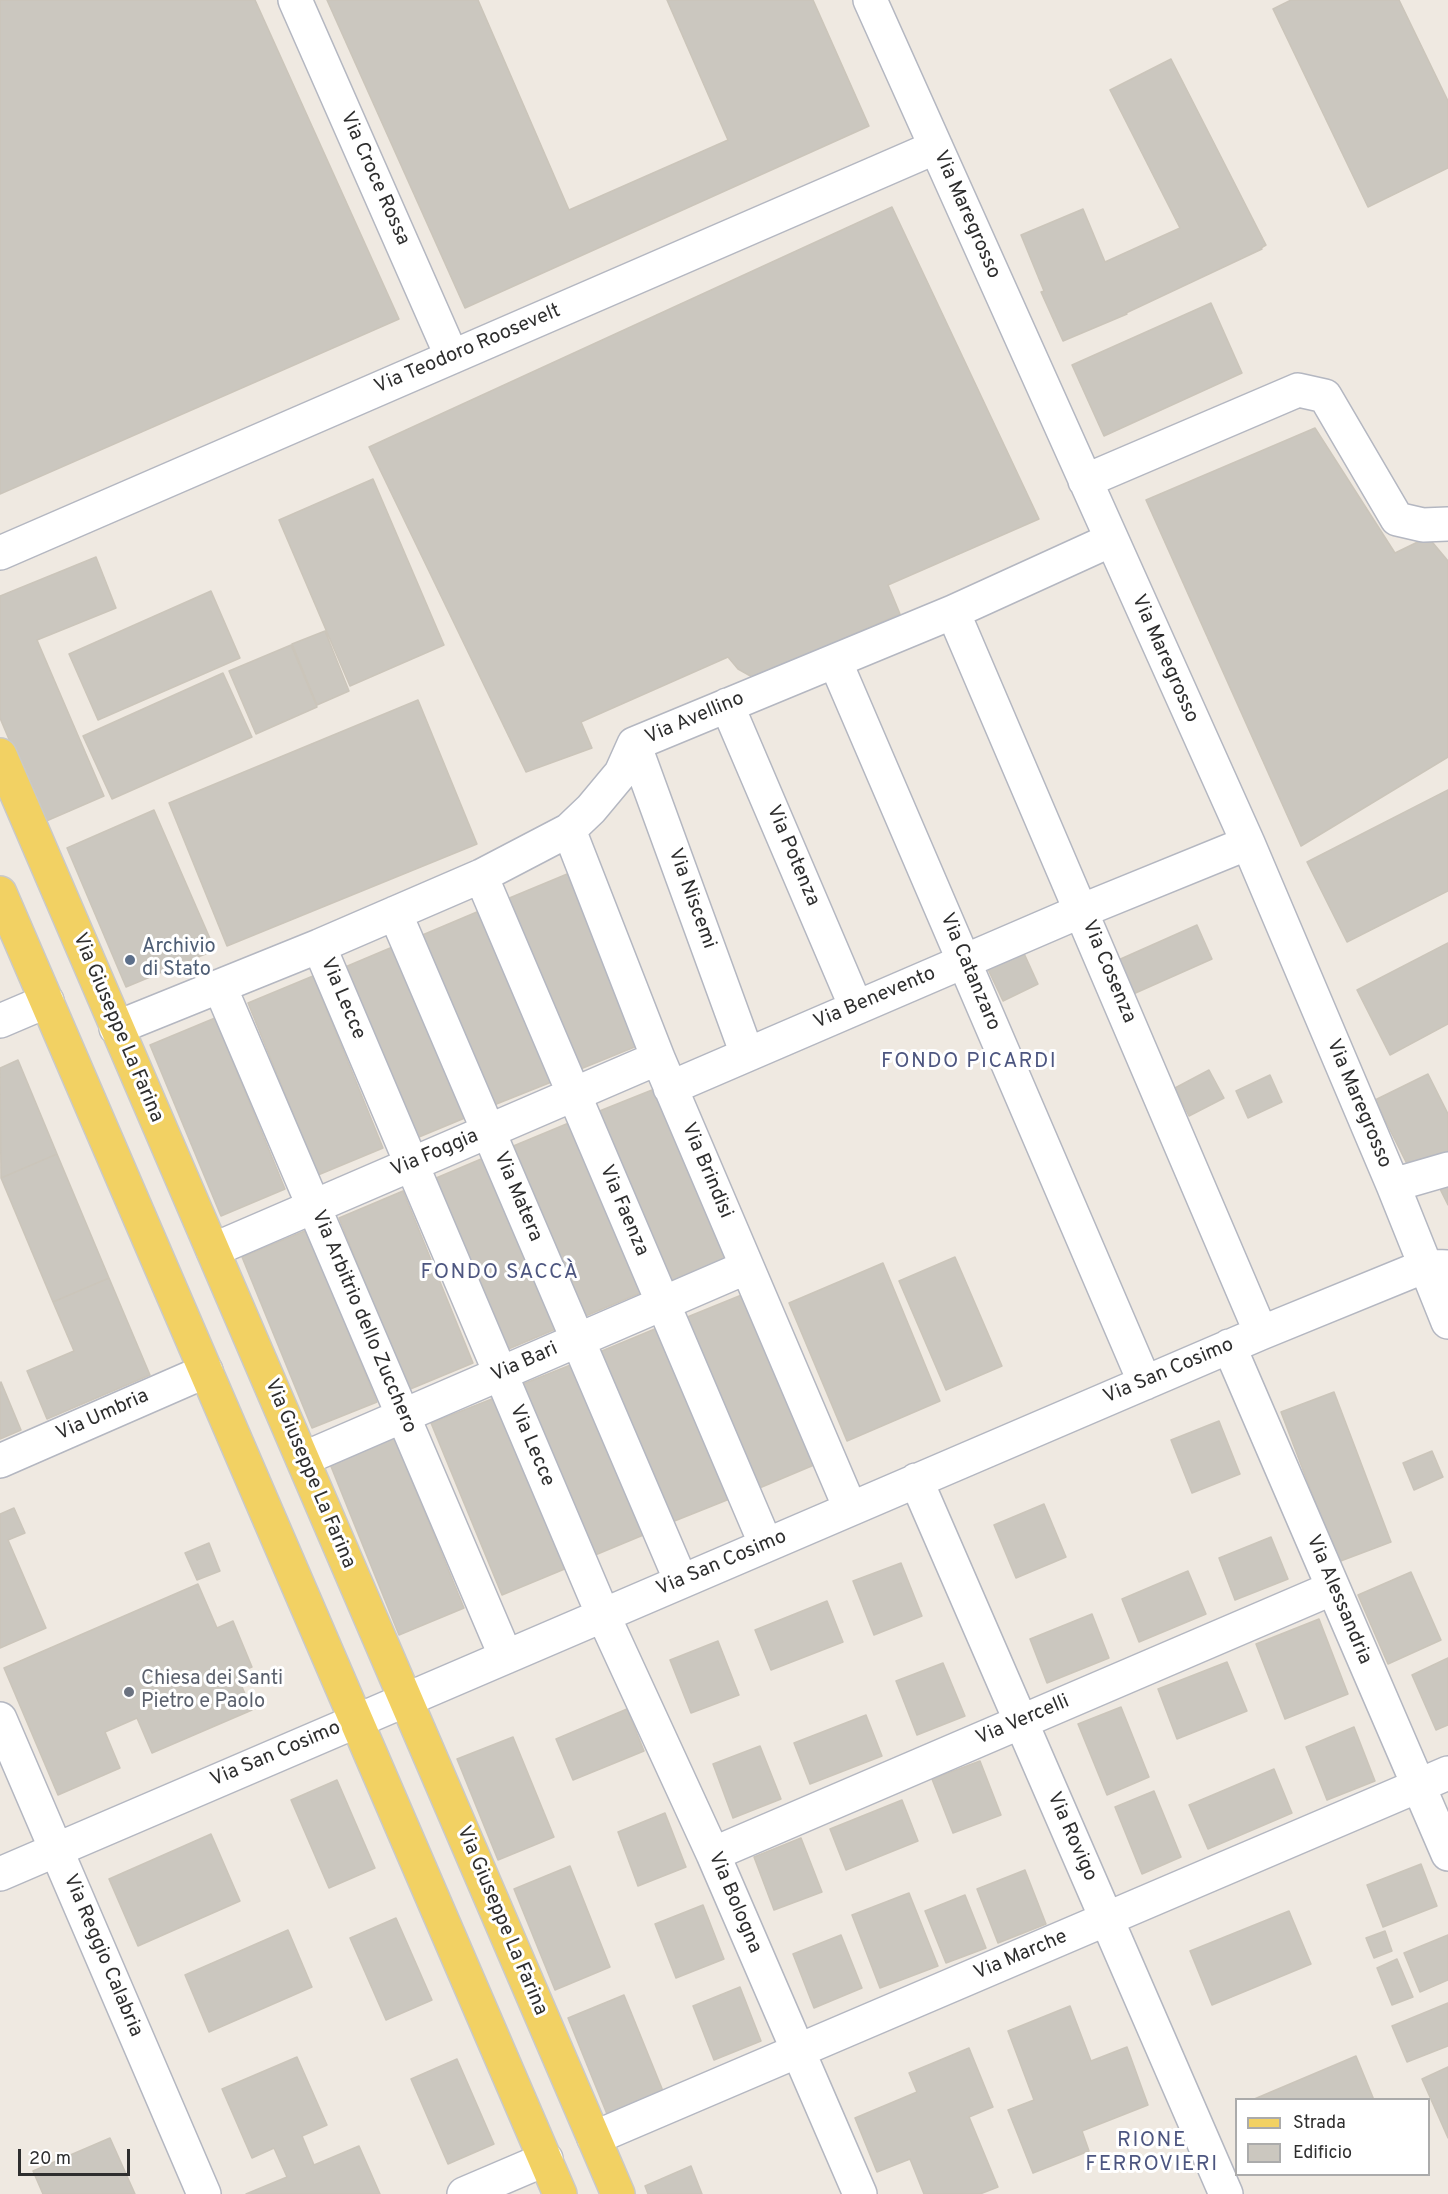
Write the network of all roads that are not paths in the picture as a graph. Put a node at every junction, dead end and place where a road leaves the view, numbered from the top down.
1 (295, 0) edge
2 (870, 0) edge
3 (936, 147) junction
4 (452, 357) junction
5 (1084, 481) junction
6 (1448, 524) edge
7 (1111, 540) junction
8 (0, 553) edge
9 (953, 612) junction
10 (835, 661) junction
11 (727, 705) junction
12 (634, 744) junction
13 (0, 755) edge
14 (568, 830) junction
15 (1248, 843) junction
16 (481, 876) junction
17 (0, 893) edge
18 (1081, 910) junction
19 (395, 913) junction
20 (320, 946) junction
21 (965, 961) junction
22 (220, 987) junction
23 (47, 1001) junction
24 (856, 1007) junction
25 (0, 1021) edge
26 (116, 1028) junction
27 (747, 1054) junction
28 (658, 1058) junction
29 (670, 1088) junction
30 (573, 1094) junction
31 (489, 1131) junction
32 (411, 1164) junction
33 (1448, 1169) edge
34 (1393, 1185) junction
35 (313, 1206) junction
36 (213, 1250) junction
37 (1436, 1266) edge
38 (747, 1267) junction
39 (662, 1303) junction
40 (1448, 1322) edge
41 (1261, 1333) junction
42 (578, 1340) junction
43 (1229, 1346) junction
44 (206, 1371) junction
45 (500, 1373) junction
46 (1145, 1383) junction
47 (403, 1415) junction
48 (303, 1459) junction
49 (0, 1461) edge
50 (916, 1480) junction
51 (850, 1509) junction
52 (766, 1545) junction
53 (681, 1581) junction
54 (1333, 1588) junction
55 (603, 1614) junction
56 (506, 1657) junction
57 (406, 1699) junction
58 (0, 1719) edge
59 (357, 1720) junction
60 (1021, 1722) junction
61 (1448, 1773) edge
62 (1419, 1786) junction
63 (56, 1850) junction
64 (713, 1854) junction
65 (1448, 1854) edge
66 (0, 1874) edge
67 (1106, 1919) junction
68 (798, 2051) junction
69 (594, 2138) junction
70 (546, 2159) junction
71 (204, 2194) edge
72 (464, 2194) edge
73 (560, 2194) edge
74 (618, 2194) edge
75 (860, 2194) edge
76 (1226, 2194) edge

1 - 4 street, Via Croce Rossa
2 - 3 street, Via Maregrosso
3 - 4 street, Via Teodoro Roosevelt
3 - 5 street, Via Maregrosso
4 - 8 street, Via Teodoro Roosevelt
5 - 6 street
5 - 7 street, Via Maregrosso
7 - 9 street, Via Avellino
7 - 15 street, Via Maregrosso
9 - 10 street, Via Avellino
9 - 18 street, Via Cosenza
10 - 11 street, Via Avellino
10 - 21 street, Via Catanzaro
11 - 12 street, Via Avellino
11 - 24 street, Via Potenza
12 - 14 street, Via Avellino
12 - 27 street, Via Niscemi
13 - 26 main road, Via Giuseppe La Farina
14 - 16 street, Via Avellino
14 - 28 street, Via Brindisi
15 - 18 street, Via Benevento
15 - 34 street, Via Maregrosso
16 - 19 street, Via Avellino
16 - 30 street, Via Faenza
17 - 23 main road
18 - 21 street, Via Benevento
18 - 41 street, Via Cosenza
19 - 20 street, Via Avellino
19 - 31 street, Via Matera
20 - 22 street, Via Avellino
20 - 32 street, Via Lecce
21 - 24 street, Via Benevento
21 - 46 street, Via Catanzaro
22 - 26 street, Via Avellino
22 - 35 street, Via Arbitrio dello Zucchero
23 - 25 street
23 - 44 main road
24 - 27 street, Via Benevento
26 - 36 main road, Via Giuseppe La Farina
27 - 29 street, Via Benevento
28 - 29 street, Via Brindisi
28 - 30 street, Via Foggia
29 - 38 street, Via Brindisi
30 - 31 street, Via Foggia
30 - 39 street, Via Faenza
31 - 32 street, Via Foggia
31 - 42 street, Via Matera
32 - 35 street, Via Foggia
32 - 45 street, Via Lecce
33 - 34 street
34 - 37 street, Via Maregrosso
35 - 36 street, Via Foggia
35 - 47 street, Via Arbitrio dello Zucchero
36 - 48 main road, Via Giuseppe La Farina
37 - 40 street, Via Maregrosso
37 - 41 street, Via San Cosimo
38 - 39 street, Via Bari
38 - 51 street, Via Brindisi
39 - 42 street, Via Bari
39 - 52 street, Via Faenza
41 - 43 street, Via San Cosimo
42 - 45 street, Via Bari
42 - 53 street, Via Matera
43 - 46 street, Via San Cosimo
43 - 54 street, Via Alessandria
44 - 49 street, Via Umbria
44 - 59 main road
45 - 47 street, Via Bari
45 - 55 street, Via Lecce
46 - 50 street, Via San Cosimo
47 - 48 street, Via Bari
47 - 56 street, Via Arbitrio dello Zucchero
48 - 57 main road, Via Giuseppe La Farina
50 - 51 street, Via San Cosimo
50 - 60 street, Via Rovigo
51 - 52 street, Via San Cosimo
52 - 53 street, Via San Cosimo
53 - 55 street, Via San Cosimo
54 - 60 street, Via Vercelli
54 - 62 street, Via Alessandria
55 - 56 street, Via San Cosimo
55 - 64 street, Via Bologna
56 - 57 street, Via San Cosimo
57 - 59 street, Via San Cosimo
57 - 69 main road, Via Giuseppe La Farina
58 - 63 street, Via Reggio Calabria
59 - 63 street, Via San Cosimo
59 - 70 main road
60 - 64 street, Via Vercelli
60 - 67 street, Via Rovigo
61 - 62 street, Via Marche
62 - 65 street, Via Alessandria
62 - 67 street, Via Marche
63 - 66 street, Via San Cosimo
63 - 71 street, Via Reggio Calabria
64 - 68 street, Via Bologna
67 - 68 street, Via Marche
67 - 76 street, Via Rovigo
68 - 69 street, Via Marche
68 - 75 street, Via Bologna
69 - 74 main road, Via Giuseppe La Farina
70 - 72 street
70 - 73 main road

